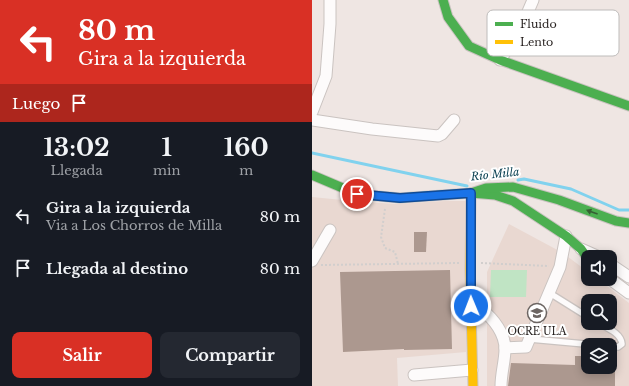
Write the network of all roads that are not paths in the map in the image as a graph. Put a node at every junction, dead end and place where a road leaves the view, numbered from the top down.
1 (330, 0) edge
2 (442, 0) edge
3 (533, 0) edge
4 (529, 10) edge
5 (487, 54) edge
6 (491, 56) edge
7 (503, 56) edge
8 (500, 60) junction
9 (629, 106) edge
10 (312, 112) edge
11 (312, 120) edge
12 (454, 120) dead end
13 (312, 175) edge
14 (471, 193) junction
15 (629, 223) edge
16 (330, 230) dead end
17 (566, 236) junction
18 (581, 249) edge
19 (314, 263) edge
20 (617, 269) edge
21 (629, 277) edge
22 (617, 284) edge
23 (548, 292) junction
24 (629, 293) edge
25 (471, 306) junction
26 (581, 313) edge
27 (610, 330) edge
28 (530, 339) junction
29 (581, 344) edge
30 (617, 347) edge
31 (505, 348) junction
32 (472, 370) junction
33 (414, 375) dead end
34 (473, 386) edge
35 (501, 386) edge

1 - 10 street
2 - 5 main road
3 - 4 street
6 - 8 main road
7 - 8 street
8 - 9 main road
11 - 12 street
13 - 14 main road
15 -> 14 main road
14 - 17 main road
14 - 25 main road
16 - 19 street
17 - 18 main road
17 - 23 street
20 - 21 street
22 - 24 street
23 - 26 lane
23 - 28 street
25 - 31 street
25 - 32 main road
27 - 30 lane
28 - 29 lane
28 - 31 street
31 - 35 street
32 - 33 street
32 - 34 main road

